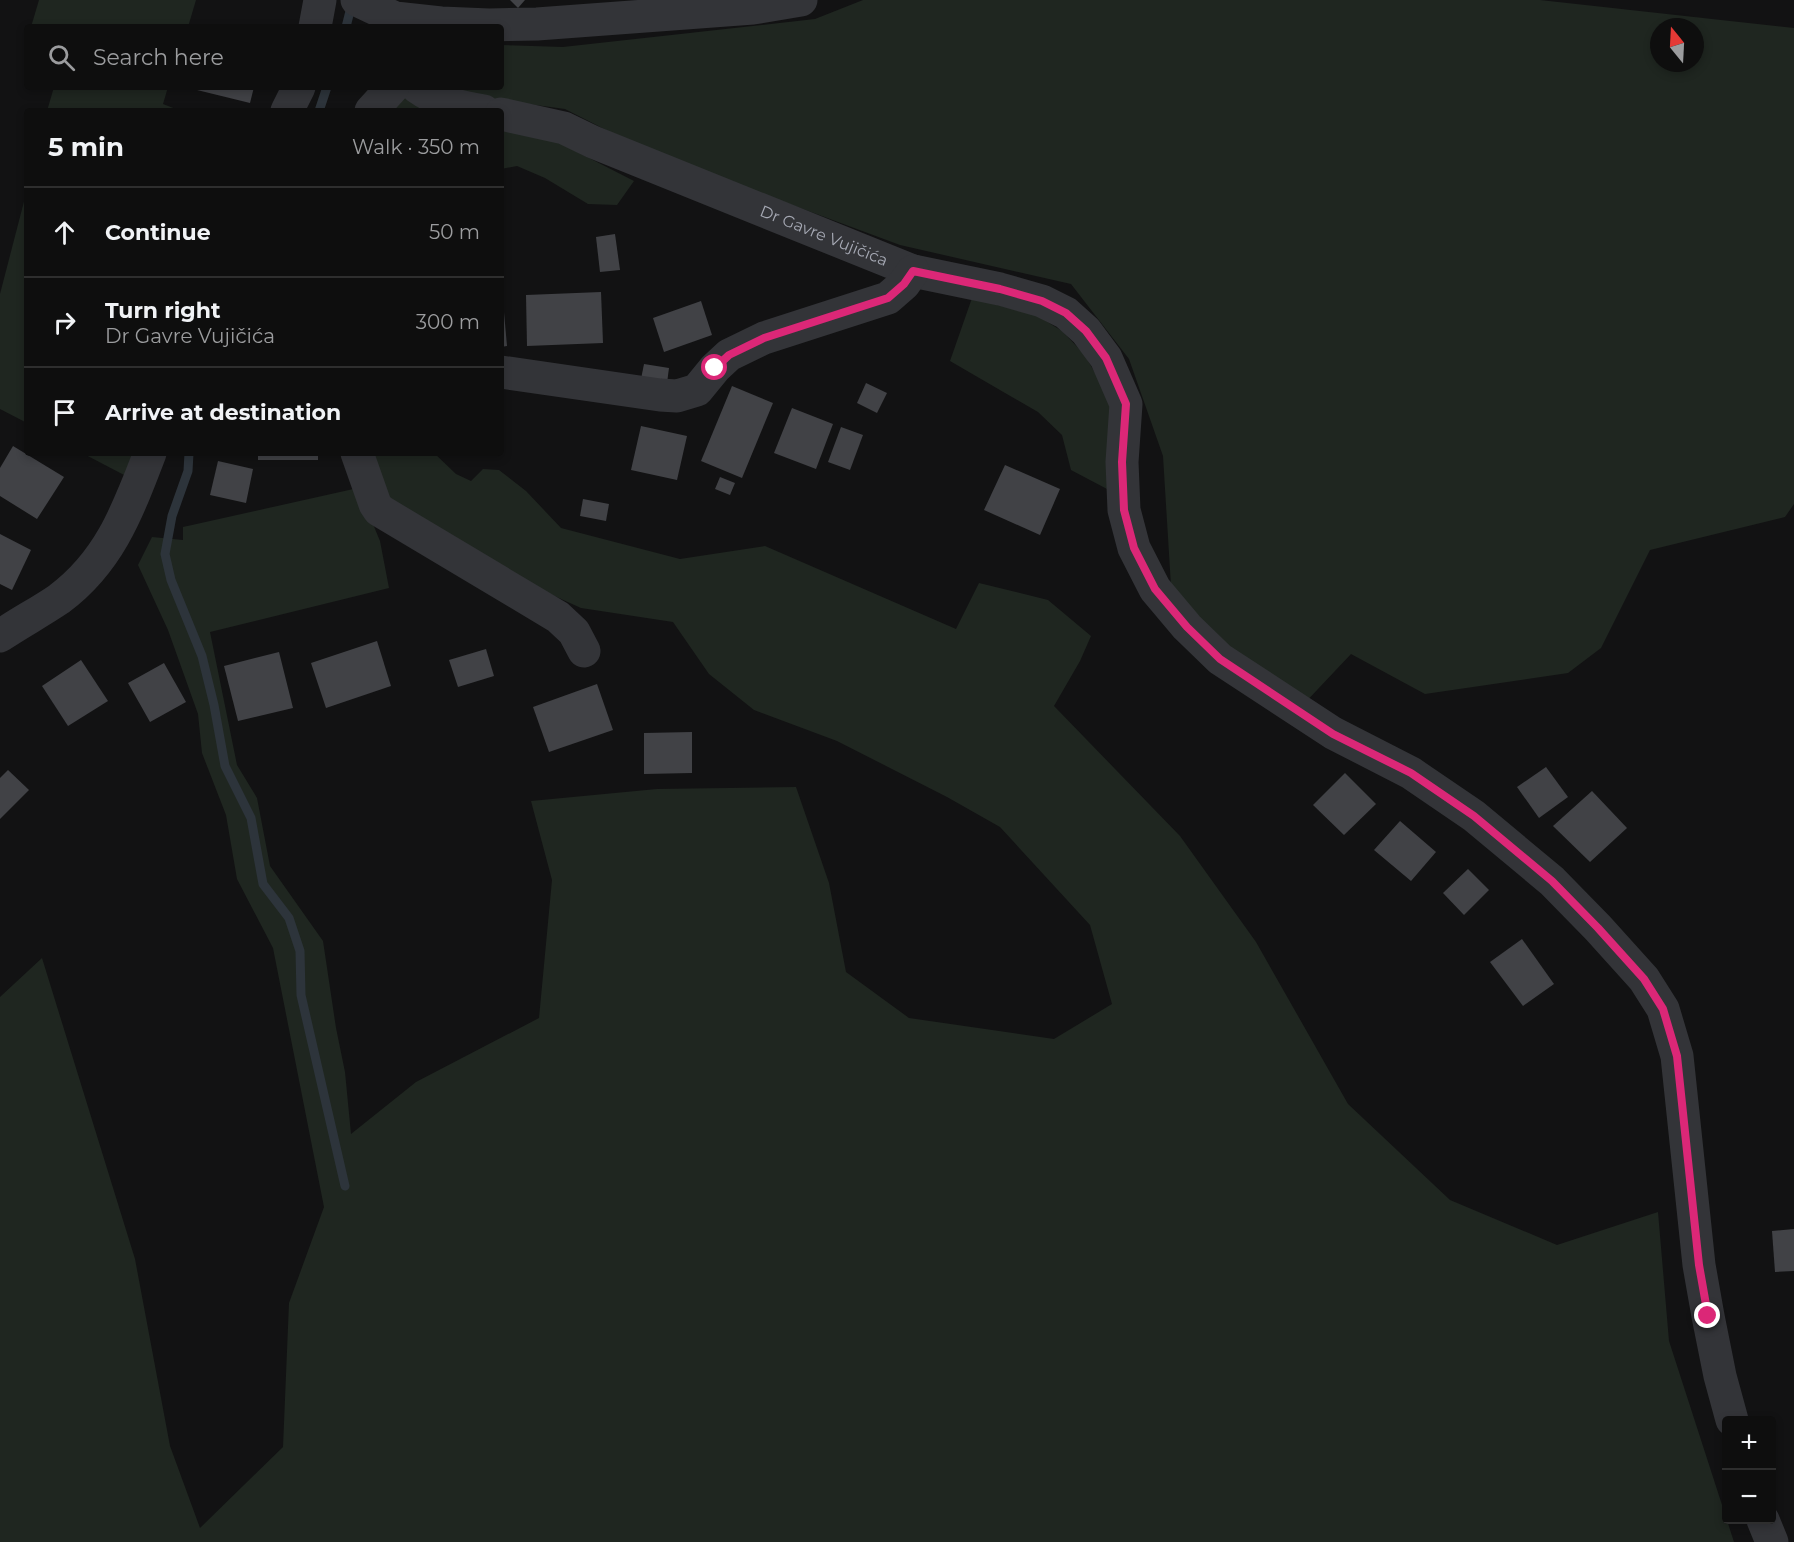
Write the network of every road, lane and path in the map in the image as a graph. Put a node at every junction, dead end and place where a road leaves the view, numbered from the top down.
1 (320, 0) edge
2 (801, 0) edge
3 (380, 13) edge
4 (316, 24) edge
5 (465, 24) edge
6 (504, 25) edge
7 (298, 90) edge
8 (390, 90) edge
9 (422, 90) edge
10 (288, 108) edge
11 (373, 108) edge
12 (466, 108) edge
13 (504, 115) edge
14 (913, 271) junction
15 (504, 372) edge
16 (149, 456) edge
17 (358, 456) edge
18 (0, 636) edge
19 (584, 651) dead end
20 (1731, 1416) edge
21 (1765, 1524) edge
22 (1772, 1542) edge

1 - 4 street
2 - 6 street
3 - 5 street
7 - 10 street
8 - 11 street
9 - 12 street
13 - 14 street, Dr Gavre Vujičića
14 - 15 street
14 - 20 street, Dr Gavre Vujičića
16 - 18 street
17 - 19 street
21 - 22 street

